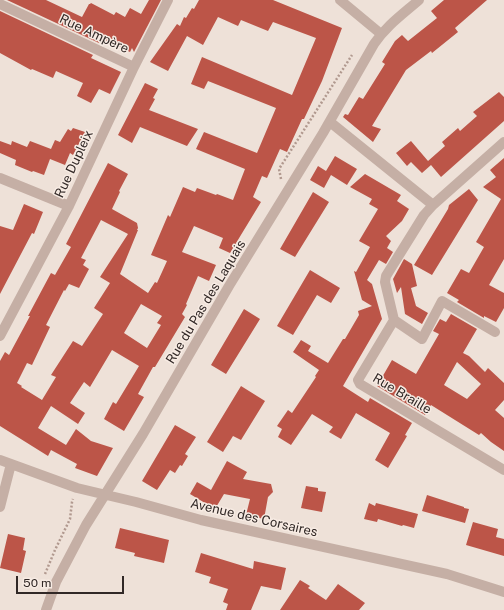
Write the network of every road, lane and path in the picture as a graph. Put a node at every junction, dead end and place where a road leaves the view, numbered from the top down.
1 (168, 0) edge
2 (340, 0) edge
3 (419, 0) edge
4 (0, 4) edge
5 (381, 34) junction
6 (134, 67) junction
7 (330, 122) junction
8 (504, 142) edge
9 (0, 178) edge
10 (68, 206) junction
11 (433, 206) junction
12 (394, 320) junction
13 (494, 332) dead end
14 (0, 336) edge
15 (0, 460) edge
16 (11, 464) junction
17 (504, 470) edge
18 (77, 488) junction
19 (105, 495) junction
20 (0, 507) edge
21 (55, 550) dead end
22 (504, 592) edge
23 (46, 610) edge

1 - 6 street, Rue Dupleix
2 - 5 street
3 - 5 street, Rue du Pas des Laquais
4 - 6 street, Rue Ampère
5 - 7 street, Rue du Pas des Laquais
6 - 10 street, Rue Dupleix
7 - 11 street
7 - 19 street, Rue du Pas des Laquais
8 - 11 street
9 - 10 street
10 - 14 street, Rue Dupleix
11 - 12 street
12 - 13 street
12 - 17 street, Rue Braille
15 - 16 street, Avenue des Corsaires
16 - 18 street, Avenue des Corsaires
16 - 20 street
18 - 19 street, Avenue des Corsaires
18 - 21 path
19 - 22 street, Avenue des Corsaires
19 - 23 street, Rue du Pas des Laquais

